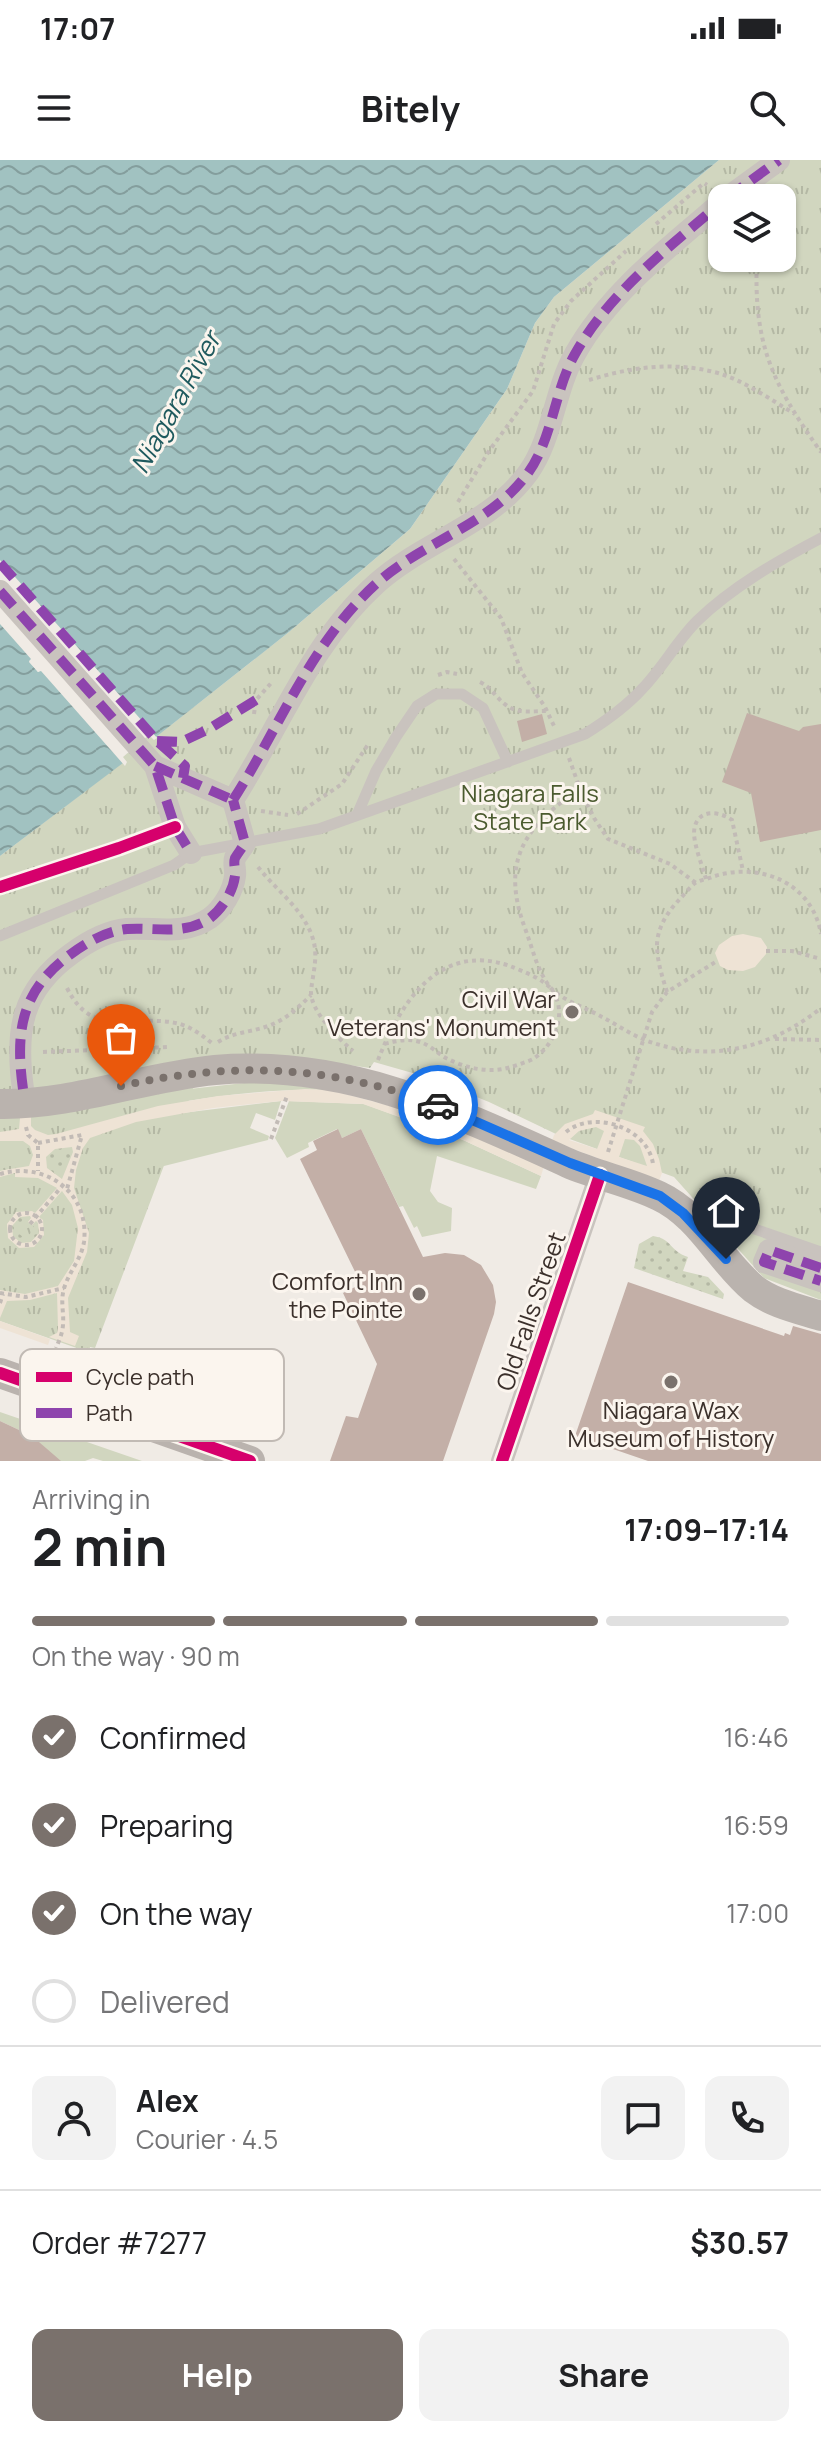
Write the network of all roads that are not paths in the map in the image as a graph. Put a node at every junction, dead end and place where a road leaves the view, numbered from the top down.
1 (779, 160) edge
2 (746, 184) edge
3 (708, 214) edge
4 (821, 538) edge
5 (0, 591) edge
6 (148, 758) junction
7 (508, 762) junction
8 (233, 800) junction
9 (357, 815) junction
10 (245, 843) junction
11 (191, 853) junction
12 (0, 936) edge
13 (16, 1103) edge
14 (603, 1166) junction
15 (656, 1183) junction
16 (821, 1252) edge
17 (821, 1268) edge
18 (821, 1281) edge
19 (821, 1316) edge
20 (0, 1373) edge
21 (20, 1380) edge
22 (193, 1441) edge
23 (250, 1461) edge
24 (502, 1461) edge

1 - 2 street
3 - 8 street
4 - 7 lane
5 - 6 street
6 - 8 street
6 - 11 street
7 - 9 lane
7 - 9 lane
8 - 10 street
9 - 10 lane
10 - 11 lane
10 - 13 street
11 - 12 lane
13 - 14 main road
14 - 15 main road
14 - 24 street, Old Falls Street
15 - 16 lane
15 - 19 main road
17 - 18 street
20 - 21 main road
22 - 23 main road

